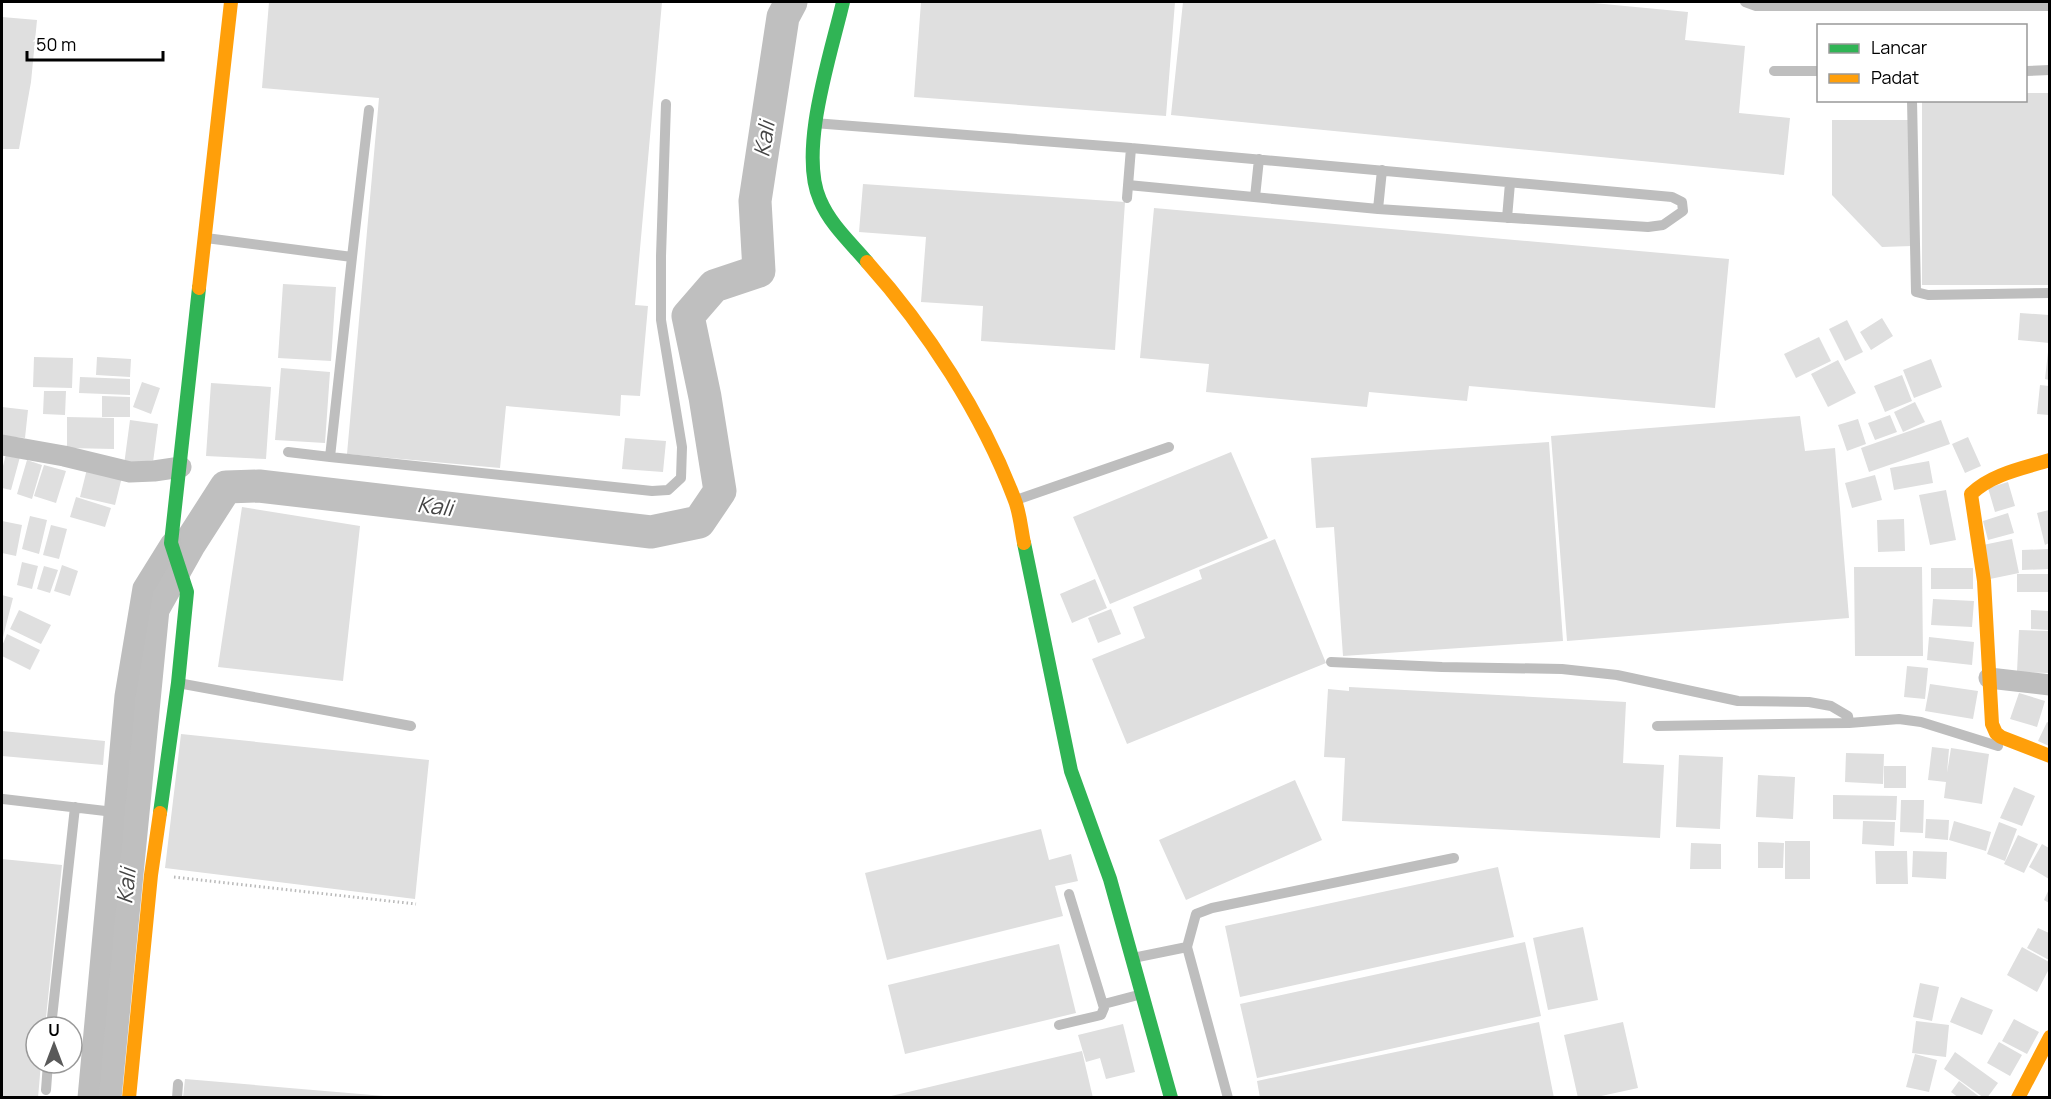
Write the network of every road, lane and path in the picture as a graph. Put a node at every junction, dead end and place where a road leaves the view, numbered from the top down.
1 (231, 2) edge
2 (843, 2) edge
3 (1745, 2) edge
4 (2042, 5) edge
5 (2027, 70) edge
6 (2049, 70) edge
7 (1774, 71) dead end
8 (1817, 71) edge
9 (1912, 102) edge
10 (666, 104) dead end
11 (369, 110) dead end
12 (814, 123) junction
13 (1131, 148) junction
14 (1259, 159) junction
15 (1382, 171) junction
16 (1510, 183) junction
17 (1128, 185) junction
18 (1255, 197) junction
19 (1127, 198) dead end
20 (1378, 209) junction
21 (1508, 218) junction
22 (206, 238) junction
23 (352, 257) junction
24 (2049, 293) edge
25 (2, 445) edge
26 (1169, 447) dead end
27 (288, 452) dead end
28 (330, 457) junction
29 (2049, 460) edge
30 (181, 467) junction
31 (1015, 500) junction
32 (171, 543) junction
33 (1330, 662) dead end
34 (1989, 678) junction
35 (178, 683) junction
36 (2049, 685) edge
37 (1850, 723) junction
38 (411, 726) dead end
39 (1657, 726) dead end
40 (2049, 756) edge
41 (2049, 764) edge
42 (3, 799) dead end
43 (75, 807) junction
44 (114, 812) junction
45 (1454, 858) dead end
46 (151, 875) junction
47 (1069, 894) dead end
48 (416, 903) dead end
49 (1187, 947) junction
50 (1132, 958) junction
51 (1142, 994) junction
52 (1104, 1004) junction
53 (52, 1015) edge
54 (1059, 1026) dead end
55 (2049, 1037) edge
56 (47, 1075) edge
57 (178, 1084) dead end
58 (46, 1090) dead end
59 (88, 1098) edge
60 (129, 1098) edge
61 (177, 1098) edge
62 (1171, 1098) edge
63 (1228, 1098) edge
64 (2018, 1098) edge

1 - 22 street
2 - 12 street
3 - 4 lane
5 - 6 lane
7 - 8 lane
9 - 24 lane
10 - 28 lane
11 - 23 lane
12 - 13 lane
12 - 31 street
13 - 14 lane
13 - 17 lane
14 - 15 lane
14 - 18 lane
15 - 16 lane
15 - 20 lane
16 - 21 lane
16 - 21 lane
17 - 18 lane
17 - 19 lane
18 - 20 lane
20 - 21 lane
22 - 23 lane
22 - 30 street
23 - 28 lane
25 - 30 street
26 - 31 lane
27 - 28 lane
29 - 34 street
30 - 32 street
31 - 50 street
32 - 35 street
32 - 44 street
33 - 37 lane
34 - 36 street
34 - 40 street
35 - 38 lane
35 - 46 street
37 - 39 lane
37 - 41 lane
42 - 43 lane
43 - 44 lane
43 - 53 lane
44 - 59 street
45 - 49 lane
46 - 48 path
46 - 60 street
47 - 52 lane
49 - 50 lane
49 - 63 lane
50 - 51 street
51 - 52 lane
51 - 62 street
52 - 54 lane
55 - 64 street
56 - 58 lane
57 - 61 lane

